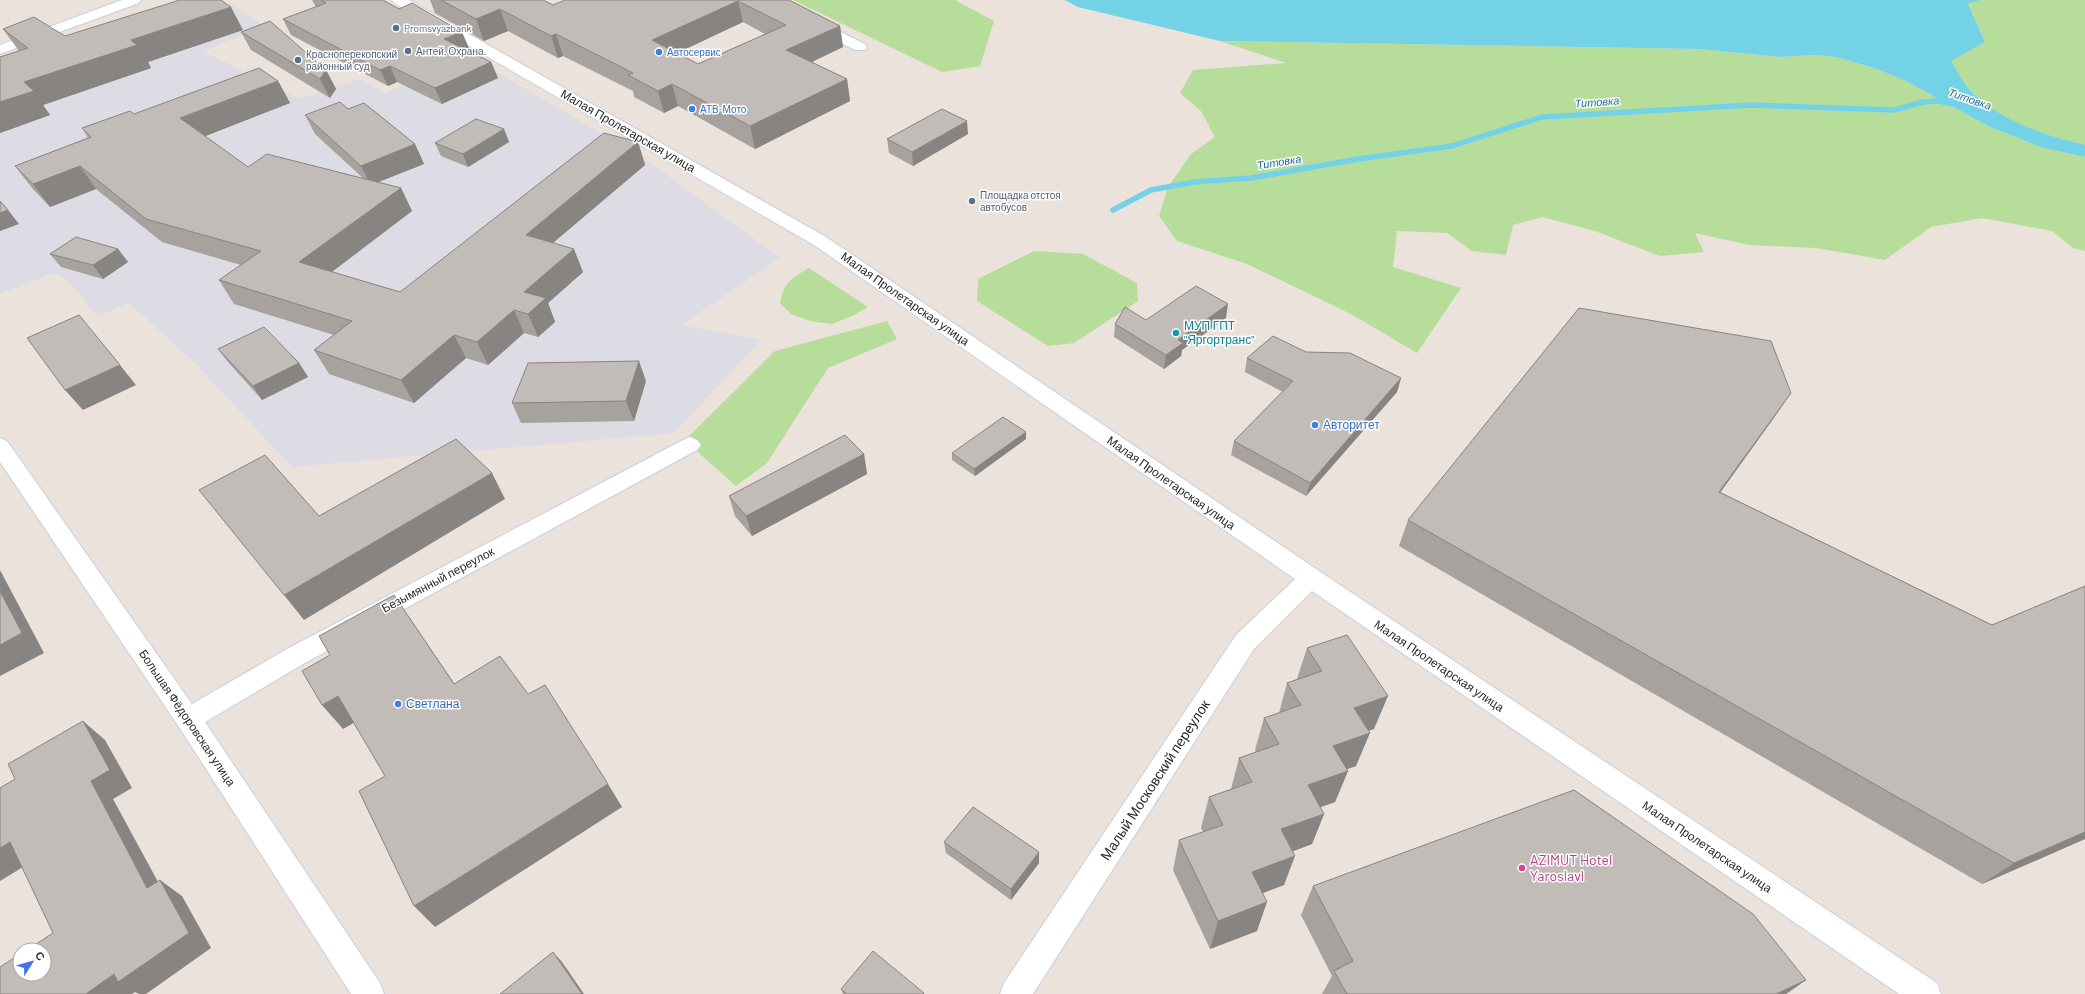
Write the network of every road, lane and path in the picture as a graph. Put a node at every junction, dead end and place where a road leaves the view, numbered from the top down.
1 (134, 0) edge
2 (399, 0) edge
3 (766, 0) edge
4 (860, 47) dead end
5 (0, 50) edge
6 (690, 445) dead end
7 (0, 446) edge
8 (1311, 578) junction
9 (188, 719) junction
10 (369, 994) edge
11 (1015, 994) edge
12 (1926, 994) edge

1 - 5 street
2 - 8 street, Малая Пролетарская улица
3 - 4 street
6 - 9 street, Безымянный переулок
7 - 9 street, Большая Фёдоровская улица
8 - 11 street, Малый Московский переулок
8 - 12 street, Малая Пролетарская улица
9 - 10 street, Большая Фёдоровская улица

